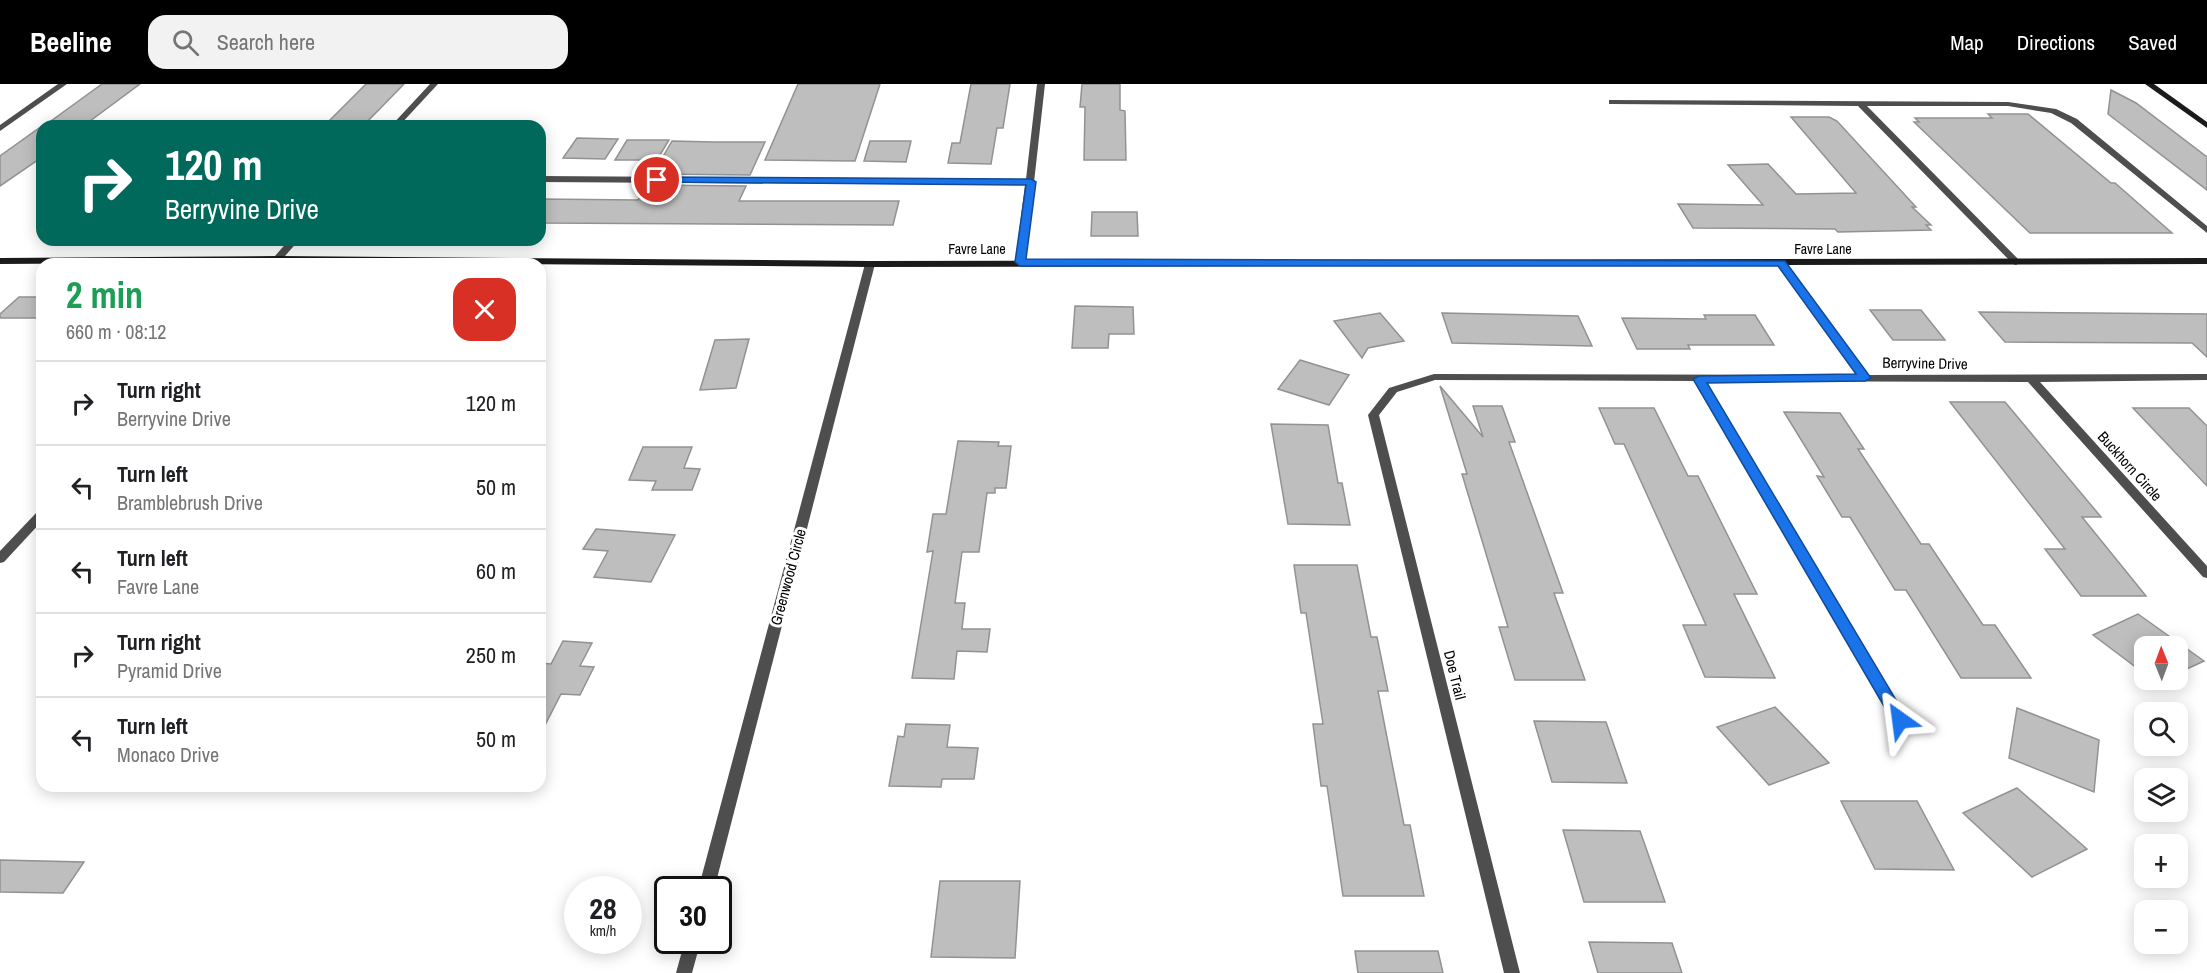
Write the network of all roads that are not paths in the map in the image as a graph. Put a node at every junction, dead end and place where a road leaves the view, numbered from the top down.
1 (63, 84) edge
2 (434, 84) edge
3 (1041, 84) edge
4 (2149, 84) edge
5 (1612, 102) dead end
6 (1860, 103) junction
7 (401, 120) edge
8 (2207, 126) edge
9 (0, 129) edge
10 (546, 179) edge
11 (1031, 182) junction
12 (2207, 230) edge
13 (289, 246) edge
14 (279, 258) edge
15 (0, 261) edge
16 (36, 261) edge
17 (2207, 261) edge
18 (1020, 262) junction
19 (2016, 262) junction
20 (546, 263) edge
21 (1781, 263) junction
22 (870, 264) junction
23 (2207, 377) edge
24 (1865, 378) junction
25 (1699, 379) junction
26 (2031, 379) junction
27 (1393, 390) joint
28 (36, 520) edge
29 (0, 559) edge
30 (2207, 574) edge
31 (1900, 720) dead end
32 (710, 876) edge
33 (689, 954) edge
34 (684, 973) edge
35 (1512, 973) edge

1 - 9 street
2 - 7 street
3 - 11 street
4 - 8 street
5 - 6 street
6 - 12 street
6 - 19 street
10 - 11 street
11 - 18 street
13 - 14 street
15 - 16 street, Favre Lane
17 - 19 street, Favre Lane
18 - 21 street, Favre Lane
18 - 22 street, Favre Lane
19 - 21 street, Favre Lane
20 - 22 street, Favre Lane
21 - 24 street
22 - 32 street, Greenwood Circle
23 - 26 street, Berryvine Drive
24 - 25 street, Berryvine Drive
24 - 26 street, Berryvine Drive
25 - 27 street, Berryvine Drive
25 - 31 street
26 - 30 street, Buckhorn Circle
27 - 35 street, Doe Trail
28 - 29 street
33 - 34 street

